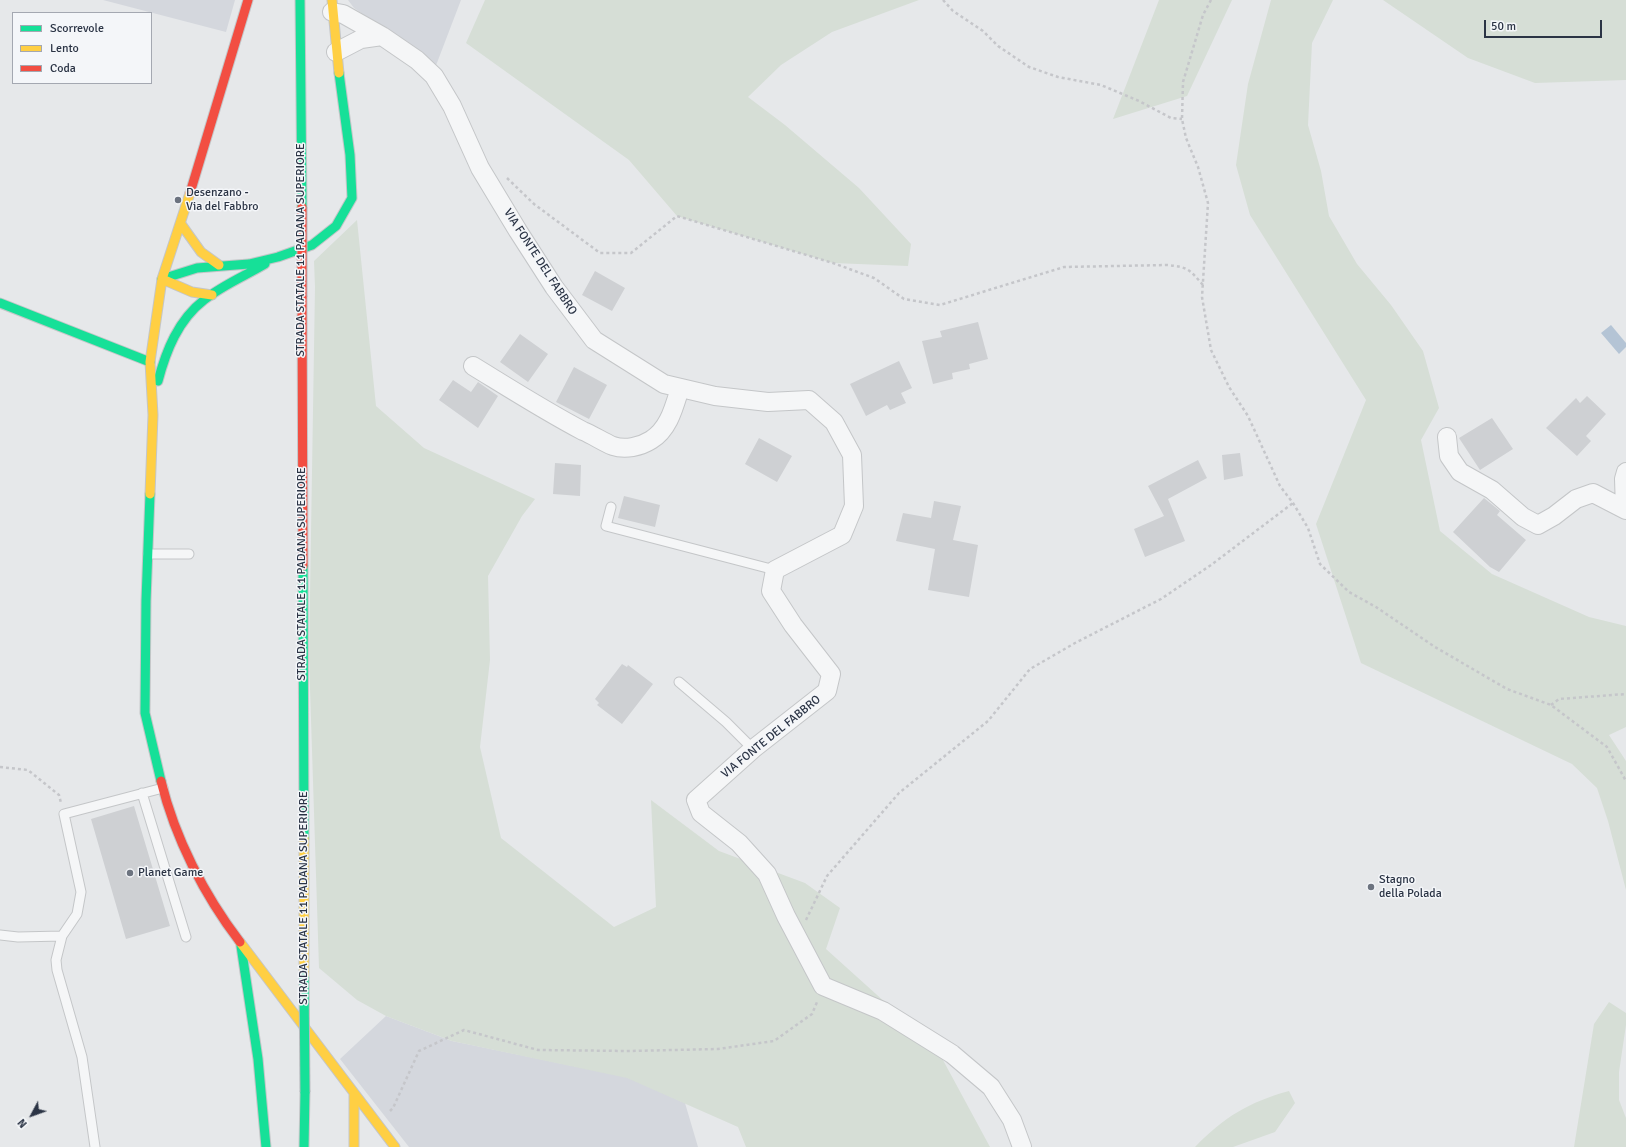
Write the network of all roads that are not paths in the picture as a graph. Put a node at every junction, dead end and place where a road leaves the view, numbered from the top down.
1 (248, 0) edge
2 (300, 0) edge
3 (332, 6) edge
4 (382, 36) junction
5 (336, 52) junction
6 (181, 224) junction
7 (278, 257) junction
8 (219, 265) junction
9 (162, 279) junction
10 (212, 295) junction
11 (0, 303) edge
12 (150, 362) junction
13 (473, 366) dead end
14 (680, 388) junction
15 (152, 401) junction
16 (1447, 437) dead end
17 (1626, 472) edge
18 (611, 507) dead end
19 (1625, 510) edge
20 (148, 554) junction
21 (189, 554) dead end
22 (775, 570) junction
23 (679, 682) dead end
24 (753, 748) junction
25 (163, 788) junction
26 (142, 794) junction
27 (0, 935) edge
28 (62, 936) junction
29 (186, 937) dead end
30 (241, 946) junction
31 (354, 1094) junction
32 (94, 1147) edge
33 (266, 1147) edge
34 (304, 1147) edge
35 (354, 1147) edge
36 (395, 1147) edge
37 (1022, 1147) edge

1 - 6 main road
2 - 34 main road, STRADA STATALE 11 PADANA SUPERIORE, bridge
3 - 4 street, VIA FONTE DEL FABBRO
3 - 5 main road
4 - 5 street
4 - 14 street, VIA FONTE DEL FABBRO
5 - 7 main road
6 - 8 main road
6 - 9 main road
7 - 8 main road
7 - 10 main road
8 - 9 main road
9 - 10 main road
9 - 12 main road
10 - 15 main road
11 - 12 main road
12 - 15 main road
13 - 14 street
14 - 22 street, VIA FONTE DEL FABBRO
15 - 20 main road
16 - 19 street
17 - 19 street
18 - 22 lane
20 - 21 lane
20 - 25 main road
22 - 24 street, VIA FONTE DEL FABBRO
23 - 24 lane
24 - 37 street, VIA FONTE DEL FABBRO
25 - 26 lane
25 - 30 main road
26 - 28 lane
26 - 29 lane
27 - 28 lane
28 - 32 lane
30 - 31 main road
30 - 33 main road
31 - 35 main road
31 - 36 main road

